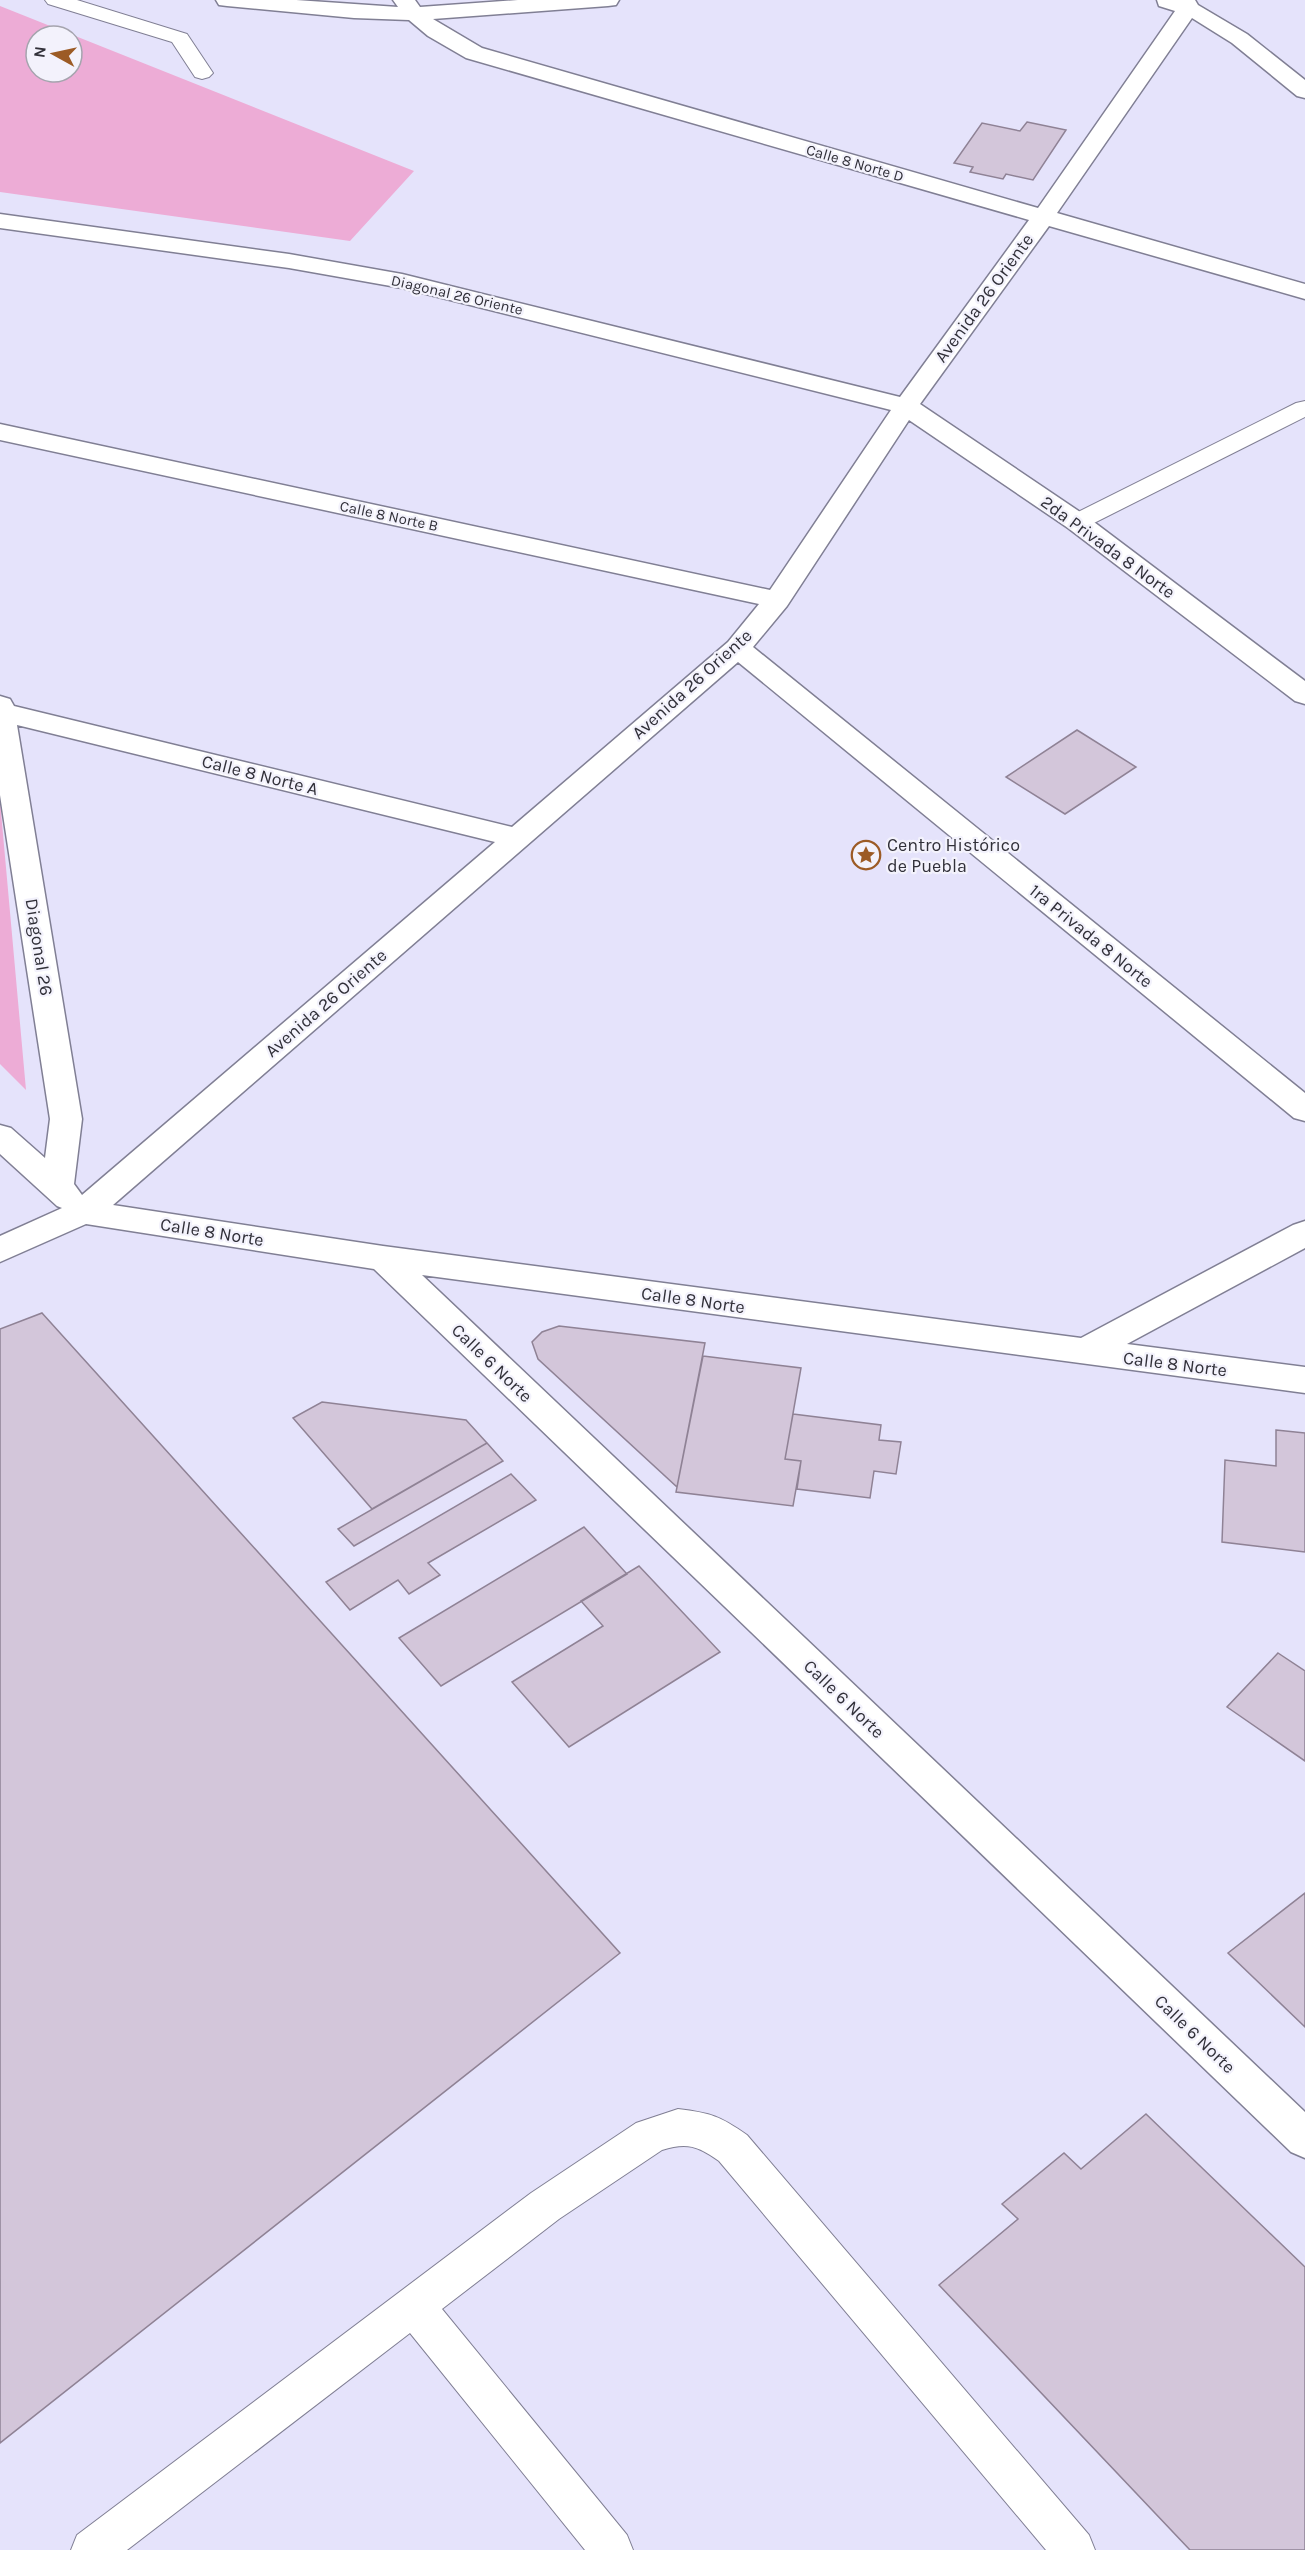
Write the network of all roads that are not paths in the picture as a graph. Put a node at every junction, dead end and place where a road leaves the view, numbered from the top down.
1 (55, 0) edge
2 (227, 0) edge
3 (608, 0) edge
4 (1164, 0) edge
5 (1186, 3) edge
6 (409, 7) edge
7 (202, 73) dead end
8 (1305, 91) edge
9 (1043, 217) junction
10 (0, 221) edge
11 (1305, 292) edge
12 (906, 406) junction
13 (1305, 408) edge
14 (0, 432) edge
15 (1077, 522) junction
16 (777, 600) junction
17 (738, 648) junction
18 (1305, 695) edge
19 (1, 709) edge
20 (518, 838) junction
21 (1305, 1110) edge
22 (0, 1136) edge
23 (57, 1188) junction
24 (83, 1212) junction
25 (1305, 1233) edge
26 (0, 1250) edge
27 (383, 1258) junction
28 (1083, 1352) junction
29 (1305, 1380) edge
30 (1305, 2139) edge
31 (413, 2305) junction
32 (92, 2550) edge
33 (612, 2550) edge
34 (1074, 2550) edge

1 - 7 lane
2 - 6 street
3 - 6 street
4 - 5 street
5 - 8 street
5 - 9 street, Avenida 26 Oriente
6 - 9 street, Calle 8 Norte D
9 - 11 street, Calle 8 Norte D
9 - 12 street, Avenida 26 Oriente
10 - 12 street, Diagonal 26 Oriente
12 - 15 street, 2da Privada 8 Norte
12 - 16 street, Avenida 26 Oriente
13 - 15 lane
14 - 16 street, Calle 8 Norte B
15 - 18 street, 2da Privada 8 Norte
16 - 17 street, Avenida 26 Oriente
17 - 20 street, Avenida 26 Oriente
17 - 21 street, 1ra Privada 8 Norte
19 - 20 street, Calle 8 Norte A
19 - 23 street, Diagonal 26
20 - 24 street, Avenida 26 Oriente
22 - 23 street
23 - 24 street
24 - 26 street, Avenida 26 Oriente
24 - 27 street, Calle 8 Norte
25 - 28 street
27 - 28 street, Calle 8 Norte
27 - 30 street, Calle 6 Norte
28 - 29 street, Calle 8 Norte
31 - 32 lane
31 - 33 lane
31 - 34 lane

